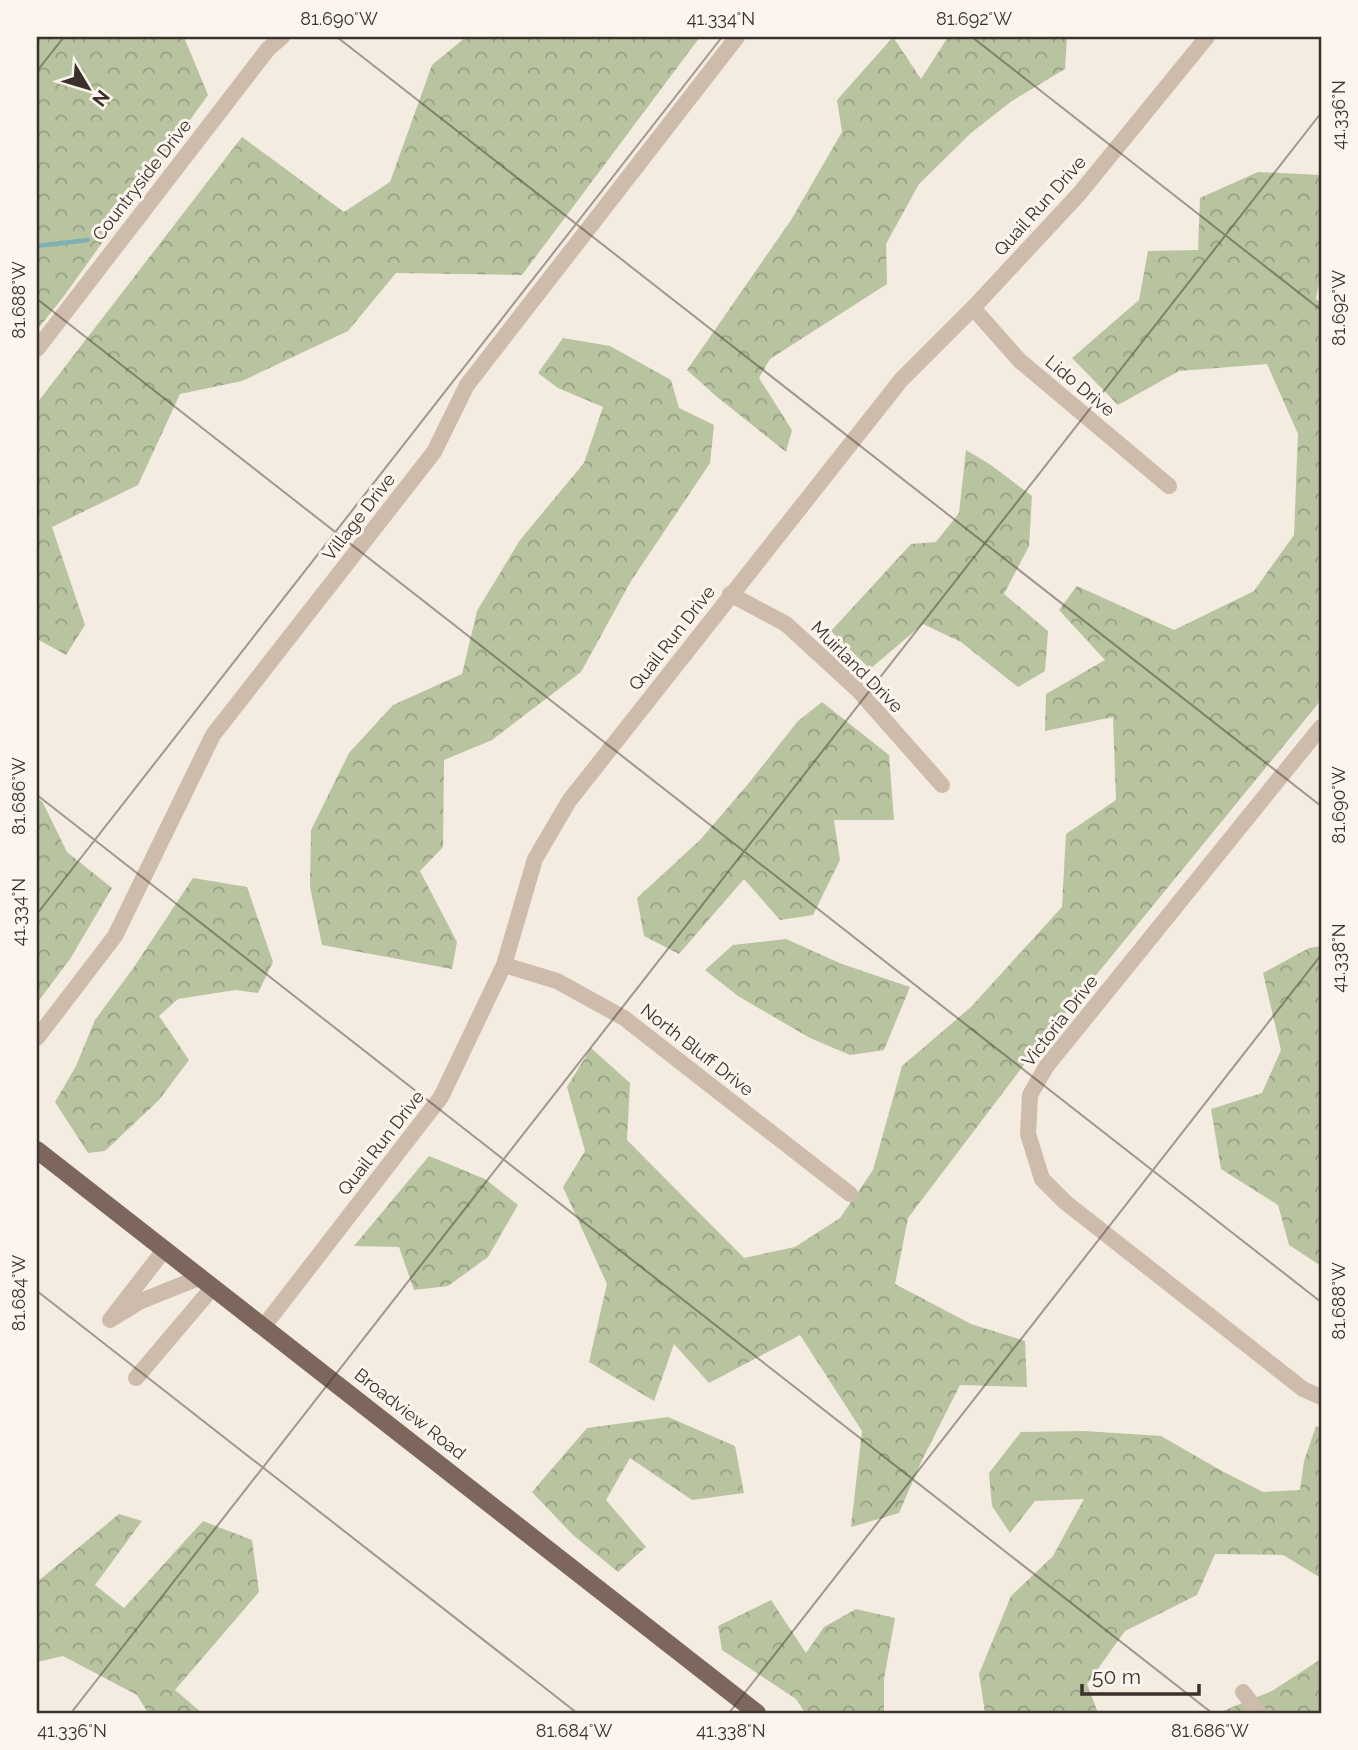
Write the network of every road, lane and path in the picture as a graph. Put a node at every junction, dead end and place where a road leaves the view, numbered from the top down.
1 (282, 37) edge
2 (737, 37) edge
3 (1207, 37) edge
4 (973, 308) junction
5 (37, 349) edge
6 (1169, 486) dead end
7 (730, 594) junction
8 (1321, 727) edge
9 (942, 785) dead end
10 (504, 965) junction
11 (37, 1038) edge
12 (37, 1150) edge
13 (849, 1194) dead end
14 (165, 1249) junction
15 (207, 1282) junction
16 (264, 1326) junction
17 (136, 1378) dead end
18 (1321, 1397) edge
19 (1243, 1692) dead end
20 (757, 1713) edge
21 (1259, 1713) edge

1 - 5 street, Countryside Drive
2 - 11 street, Village Drive
3 - 4 street, Quail Run Drive
4 - 6 street, Lido Drive
4 - 7 street, Quail Run Drive
7 - 9 street, Muirland Drive
7 - 10 street, Quail Run Drive
8 - 18 street, Victoria Drive
10 - 13 street, North Bluff Drive
10 - 16 street, Quail Run Drive
12 - 14 main road, Broadview Road
14 - 15 main road, Broadview Road
14 - 15 street
15 - 16 main road, Broadview Road
15 - 17 street
16 - 20 main road, Broadview Road
19 - 21 street

